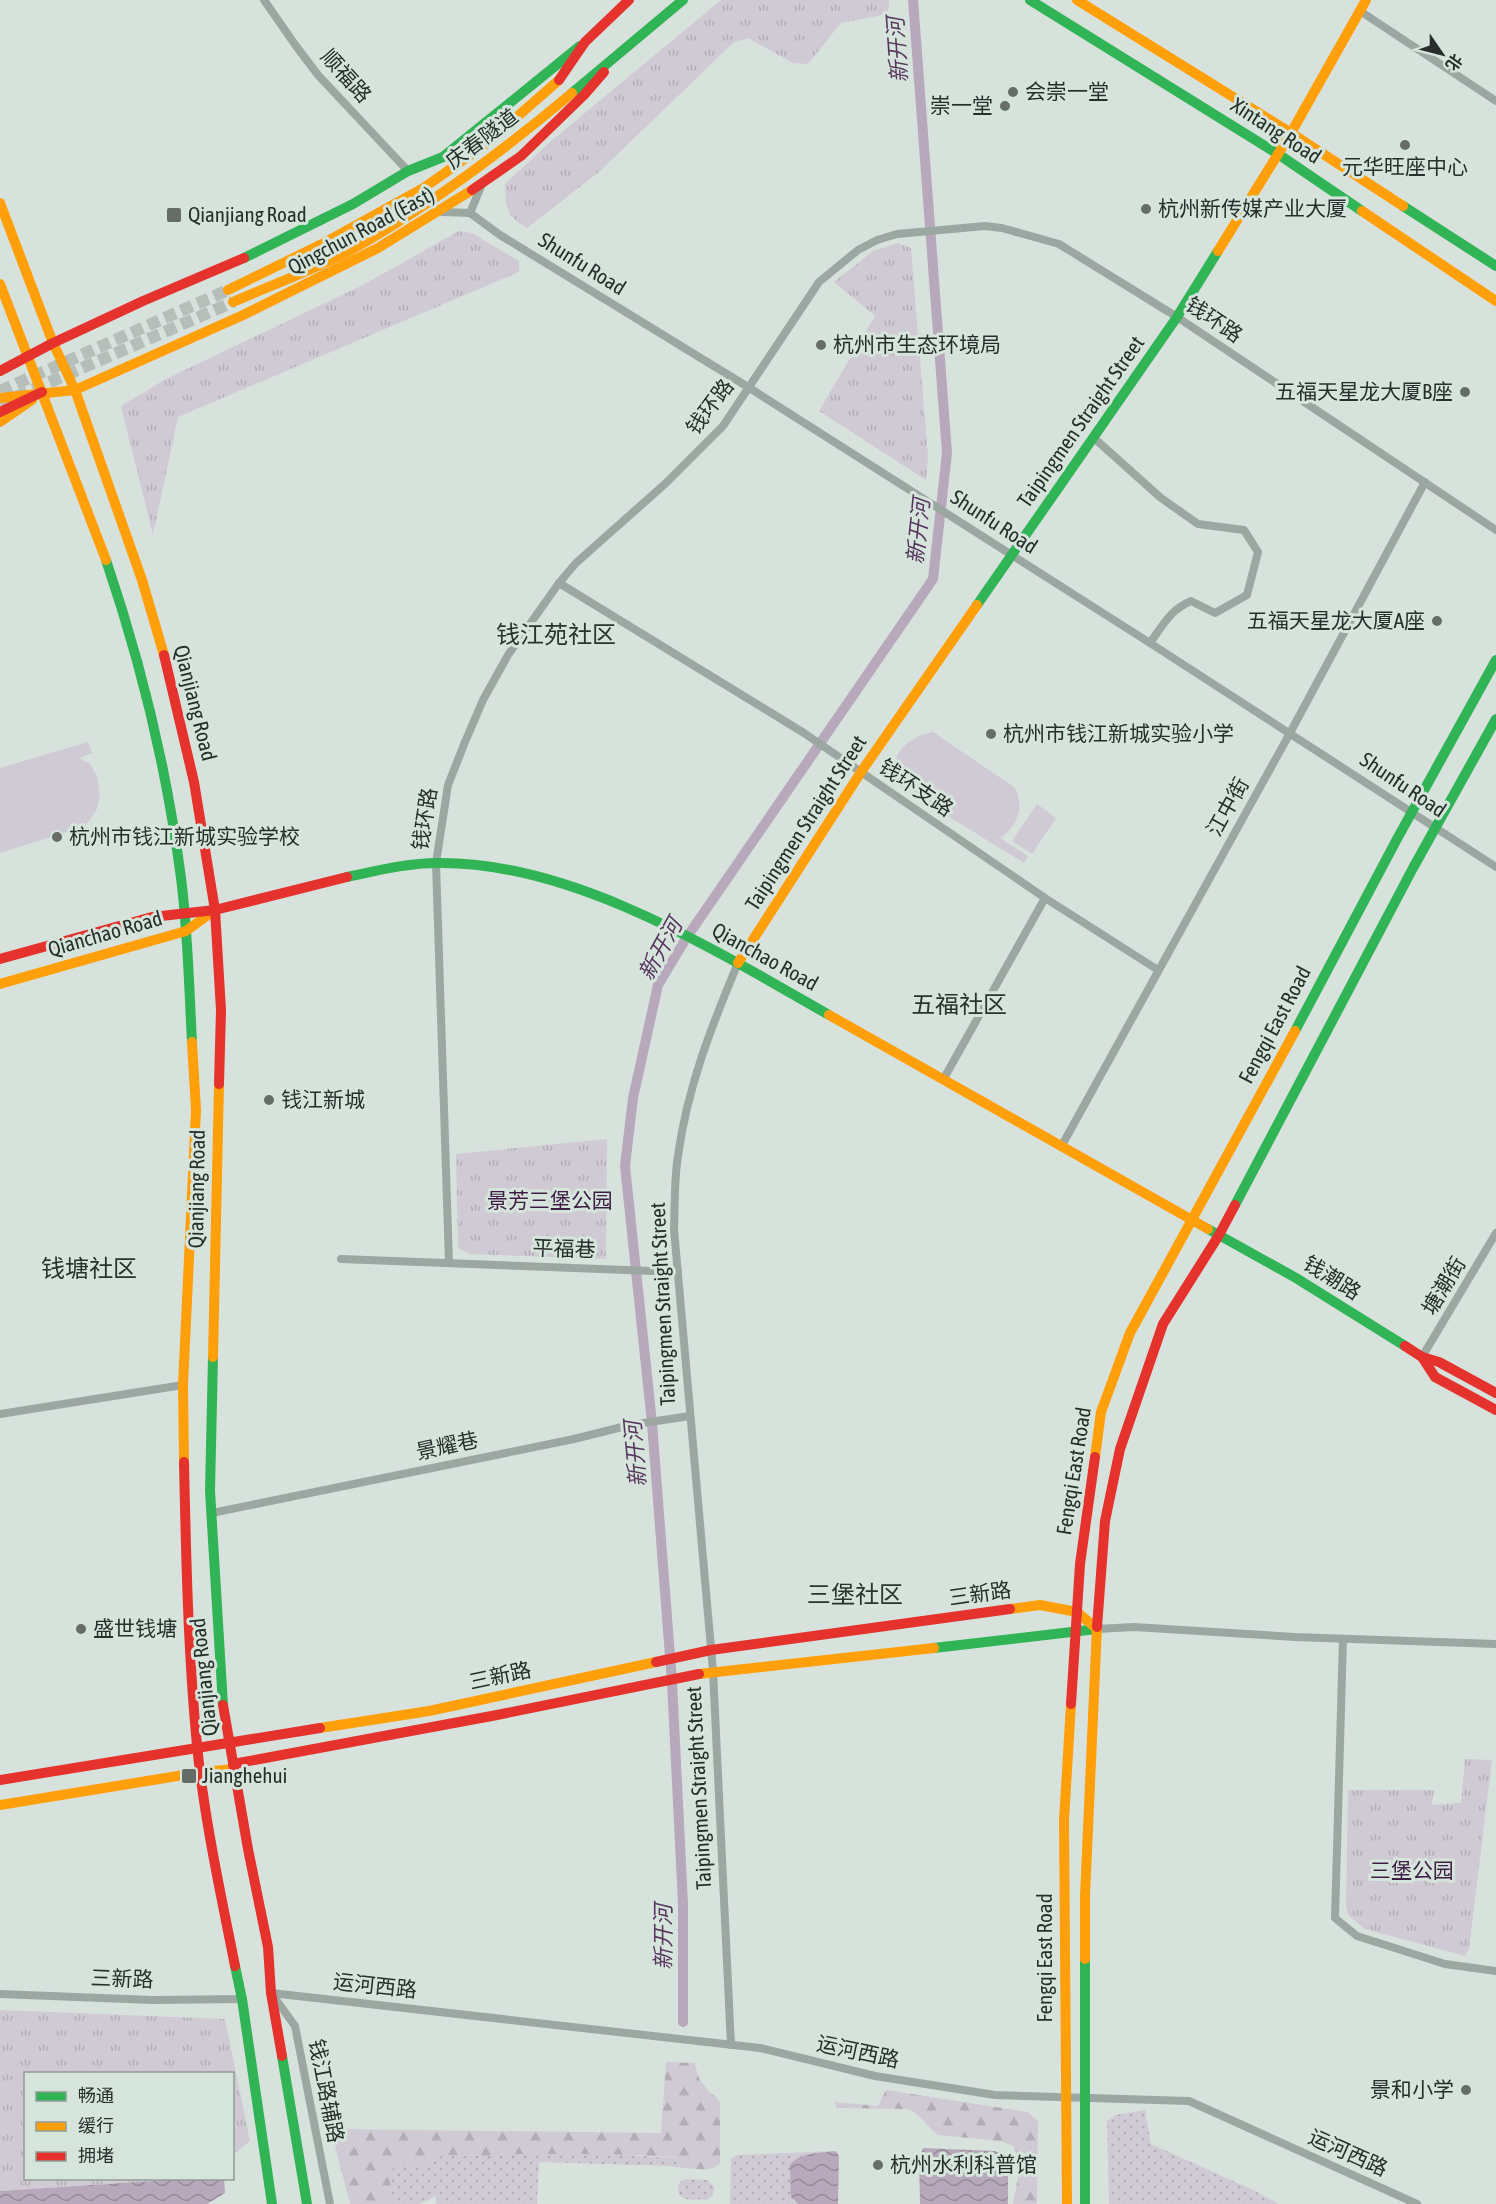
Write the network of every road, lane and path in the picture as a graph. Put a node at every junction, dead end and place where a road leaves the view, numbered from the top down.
1 (264, 0) edge
2 (628, 0) edge
3 (683, 0) edge
4 (1030, 0) edge
5 (1077, 0) edge
6 (1366, 0) edge
7 (1360, 11) junction
8 (585, 42) junction
9 (616, 56) junction
10 (1496, 100) edge
11 (1291, 133) junction
12 (1278, 154) junction
13 (408, 171) junction
14 (483, 183) junction
15 (0, 203) edge
16 (439, 211) junction
17 (470, 213) junction
18 (1496, 266) edge
19 (0, 284) edge
20 (228, 290) tunnel mouth
21 (1496, 301) edge
22 (233, 302) tunnel mouth
23 (1178, 317) junction
24 (52, 343) junction
25 (27, 357) junction
26 (0, 371) edge
27 (748, 387) junction
28 (75, 390) junction
29 (42, 393) junction
30 (0, 398) edge
31 (0, 412) edge
32 (0, 422) edge
33 (1094, 438) junction
34 (1425, 483) junction
35 (1496, 530) edge
36 (1012, 555) junction
37 (559, 583) junction
38 (1150, 643) junction
39 (1496, 660) edge
40 (1496, 719) edge
41 (1290, 733) junction
42 (861, 772) junction
43 (1412, 811) junction
44 (1435, 828) junction
45 (436, 863) junction
46 (1496, 867) edge
47 (1045, 898) junction
48 (215, 910) junction
49 (184, 914) junction
50 (186, 931) junction
51 (0, 959) edge
52 (738, 963) junction
53 (1158, 970) junction
54 (0, 984) edge
55 (943, 1080) junction
56 (1061, 1147) junction
57 (1193, 1220) junction
58 (1496, 1233) edge
59 (1219, 1235) junction
60 (341, 1259) dead end
61 (449, 1263) junction
62 (678, 1272) junction
63 (1422, 1357) junction
64 (183, 1385) junction
65 (1496, 1393) edge
66 (1496, 1410) edge
67 (0, 1414) edge
68 (690, 1416) junction
69 (212, 1513) junction
70 (1077, 1612) junction
71 (1097, 1629) junction
72 (1076, 1630) junction
73 (1343, 1639) junction
74 (1496, 1644) edge
75 (711, 1650) junction
76 (713, 1671) junction
77 (230, 1742) junction
78 (197, 1746) junction
79 (234, 1767) junction
80 (202, 1772) junction
81 (0, 1780) edge
82 (0, 1805) edge
83 (1496, 1971) edge
84 (271, 1993) junction
85 (0, 1994) edge
86 (242, 2000) junction
87 (731, 2045) junction
88 (1066, 2097) junction
89 (1085, 2097) junction
90 (272, 2204) edge
91 (307, 2204) edge
92 (330, 2204) edge
93 (1067, 2204) edge
94 (1085, 2204) edge
95 (1418, 2204) edge

1 - 13 street, 顺福路
2 - 8 main road, Qingchun Road (East)
3 - 9 main road, Qingchun Road (East)
4 - 12 main road, Xintang Road
5 - 11 main road, Xintang Road
6 - 7 main road, Taipingmen Straight Street
7 - 10 street
7 - 11 main road, Taipingmen Straight Street
8 - 13 main road, Qingchun Road (East)
8 - 20 main road, 庆春隧道
9 - 14 main road, Qingchun Road (East)
9 - 22 main road, 庆春隧道
11 - 12 main road, Taipingmen Straight Street
11 - 18 main road, Xintang Road
12 - 21 main road, Xintang Road
12 - 23 main road, Taipingmen Straight Street
13 - 24 main road, Qingchun Road (East)
14 - 16 main road, Qingchun Road (East)
14 - 17 street
15 - 24 main road, Qianjiang Road
16 - 17 street
16 - 28 main road, Qingchun Road (East)
17 - 27 street, Shunfu Road
19 - 25 main road, Qianjiang Road
23 - 27 street, 钱环路
23 - 33 main road, Taipingmen Straight Street
23 - 34 street, 钱环路
24 - 25 main road, Qingchun Road (East)
24 - 28 main road, Qianjiang Road
25 - 26 main road, Qingchun Road (East)
25 - 29 main road, Qianjiang Road
27 - 36 street, Shunfu Road
27 - 37 street, 钱环路
28 - 29 main road, Qingchun Road (East)
28 - 48 main road, Qianjiang Road
29 - 30 main road, Qingchun Road (East)
29 - 31 main road
29 - 32 main road
29 - 49 main road, Qianjiang Road
33 - 36 main road, Taipingmen Straight Street
33 - 38 street
34 - 35 street, 钱环路
34 - 41 street, 江中街
36 - 38 street, Shunfu Road
36 - 42 main road, Taipingmen Straight Street
37 - 42 street, 钱环支路
37 - 45 street, 钱环路
38 - 41 street, Shunfu Road
39 - 43 main road, Fengqi East Road
40 - 44 main road, Fengqi East Road
41 - 43 street, Shunfu Road
41 - 53 street, 江中街
42 - 47 street, 钱环支路
42 - 52 main road, Taipingmen Straight Street
43 - 44 street, Shunfu Road
43 - 57 main road, Fengqi East Road
44 - 46 street, Shunfu Road
44 - 59 main road, Fengqi East Road
45 - 48 main road, Qianchao Road
45 - 52 main road, Qianchao Road
45 - 61 street, 钱环路
47 - 53 street, 钱环支路
47 - 55 street
48 - 49 main road, Qianchao Road
48 - 50 main road, Qianchao Road
48 - 69 main road, Qianjiang Road
49 - 50 main road, Qianjiang Road
49 - 51 main road, Qianchao Road
50 - 54 main road, Qianchao Road
50 - 64 main road, Qianjiang Road
52 - 55 main road, Qianchao Road
52 - 62 street, Taipingmen Straight Street
53 - 56 street, 江中街
55 - 56 main road, Qianchao Road
56 - 57 main road, Qianchao Road
57 - 59 main road, Qianchao Road
57 - 70 main road, Fengqi East Road
58 - 63 street, 塘潮街
59 - 63 main road, 钱潮路
59 - 71 main road, Fengqi East Road
60 - 61 street, 平福巷
61 - 62 street, 平福巷
62 - 68 street, Taipingmen Straight Street
63 - 65 main road
63 - 66 main road
64 - 67 street
64 - 78 main road, Qianjiang Road
68 - 69 street, 景耀巷
68 - 75 street, Taipingmen Straight Street
69 - 77 main road, Qianjiang Road
70 - 71 main road, 三新路
70 - 72 main road, Fengqi East Road
70 - 75 main road, 三新路
71 - 72 main road, 三新路
71 - 73 street
71 - 89 main road, Fengqi East Road
72 - 76 main road, 三新路
72 - 88 main road, Fengqi East Road
73 - 74 street
73 - 83 street
75 - 76 street, Taipingmen Straight Street
75 - 77 main road, 三新路
76 - 79 main road, 三新路
76 - 87 street, Taipingmen Straight Street
77 - 78 main road, 三新路
77 - 79 main road, Qianjiang Road
78 - 80 main road, Qianjiang Road
78 - 81 main road, 三新路
79 - 80 main road, 三新路
79 - 84 main road, Qianjiang Road
80 - 82 main road, 三新路
80 - 86 main road, Qianjiang Road
84 - 87 street, 运河西路
84 - 91 main road, Qianjiang Road
84 - 92 street, 钱江路辅路
85 - 86 street, 三新路
86 - 90 main road, Qianjiang Road
87 - 88 street, 运河西路
88 - 89 street, 运河西路
88 - 93 main road, Fengqi East Road
89 - 94 main road, Fengqi East Road
89 - 95 street, 运河西路

